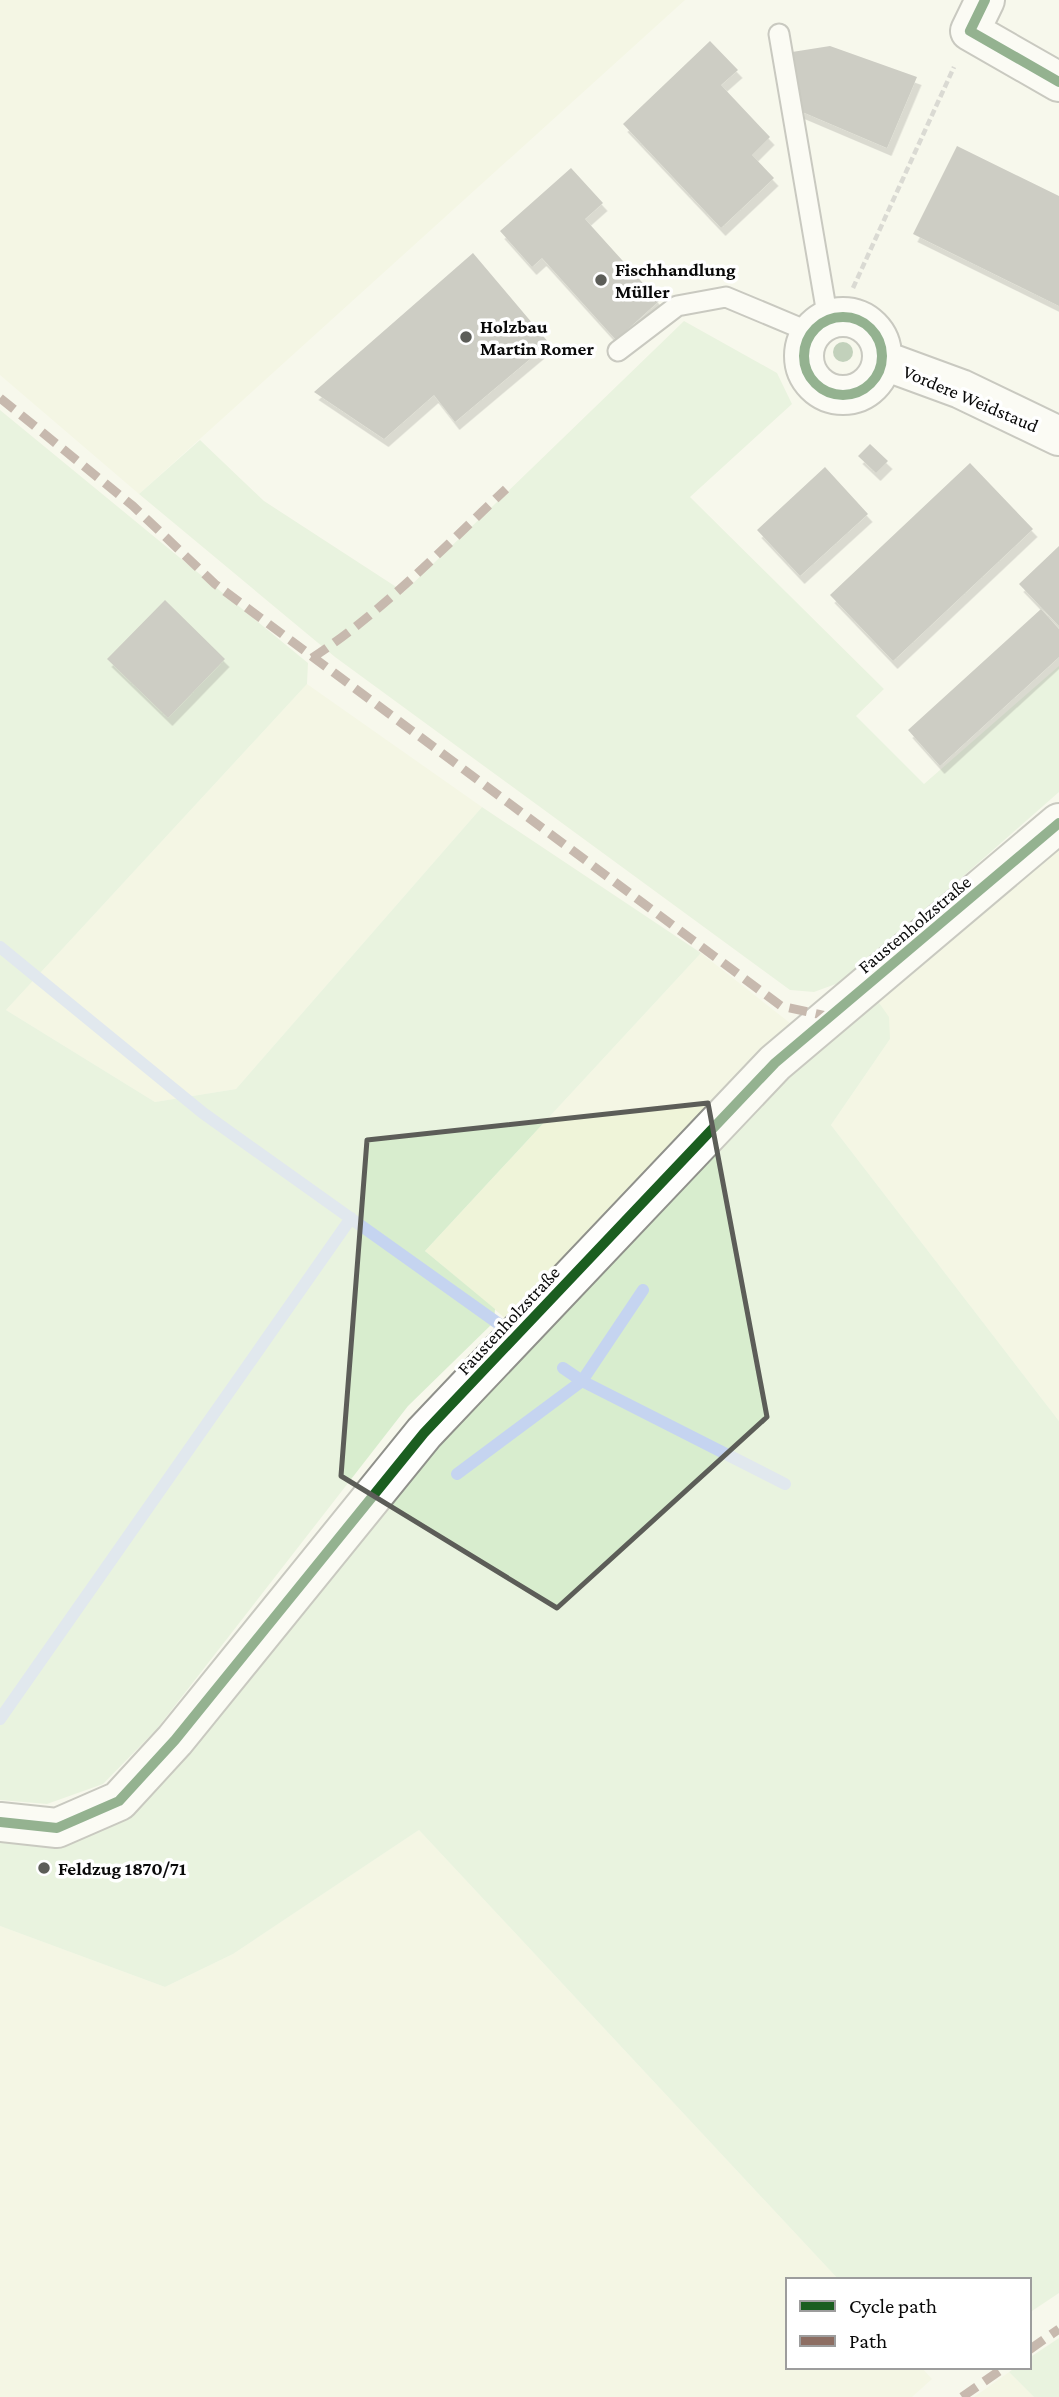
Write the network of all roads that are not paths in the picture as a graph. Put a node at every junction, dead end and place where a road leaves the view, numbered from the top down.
1 (977, 15) edge
2 (779, 34) dead end
3 (1059, 82) edge
4 (827, 324) junction
5 (618, 351) dead end
6 (882, 360) junction
7 (1059, 436) edge
8 (1059, 823) edge
9 (0, 1822) edge

1 - 3 street
2 - 4 lane
4 - 5 lane
4 - 6 street, Vordere Weidstaud
4 - 6 street, Vordere Weidstaud
6 - 7 street, Vordere Weidstaud
8 - 9 street, Faustenholzstraße

